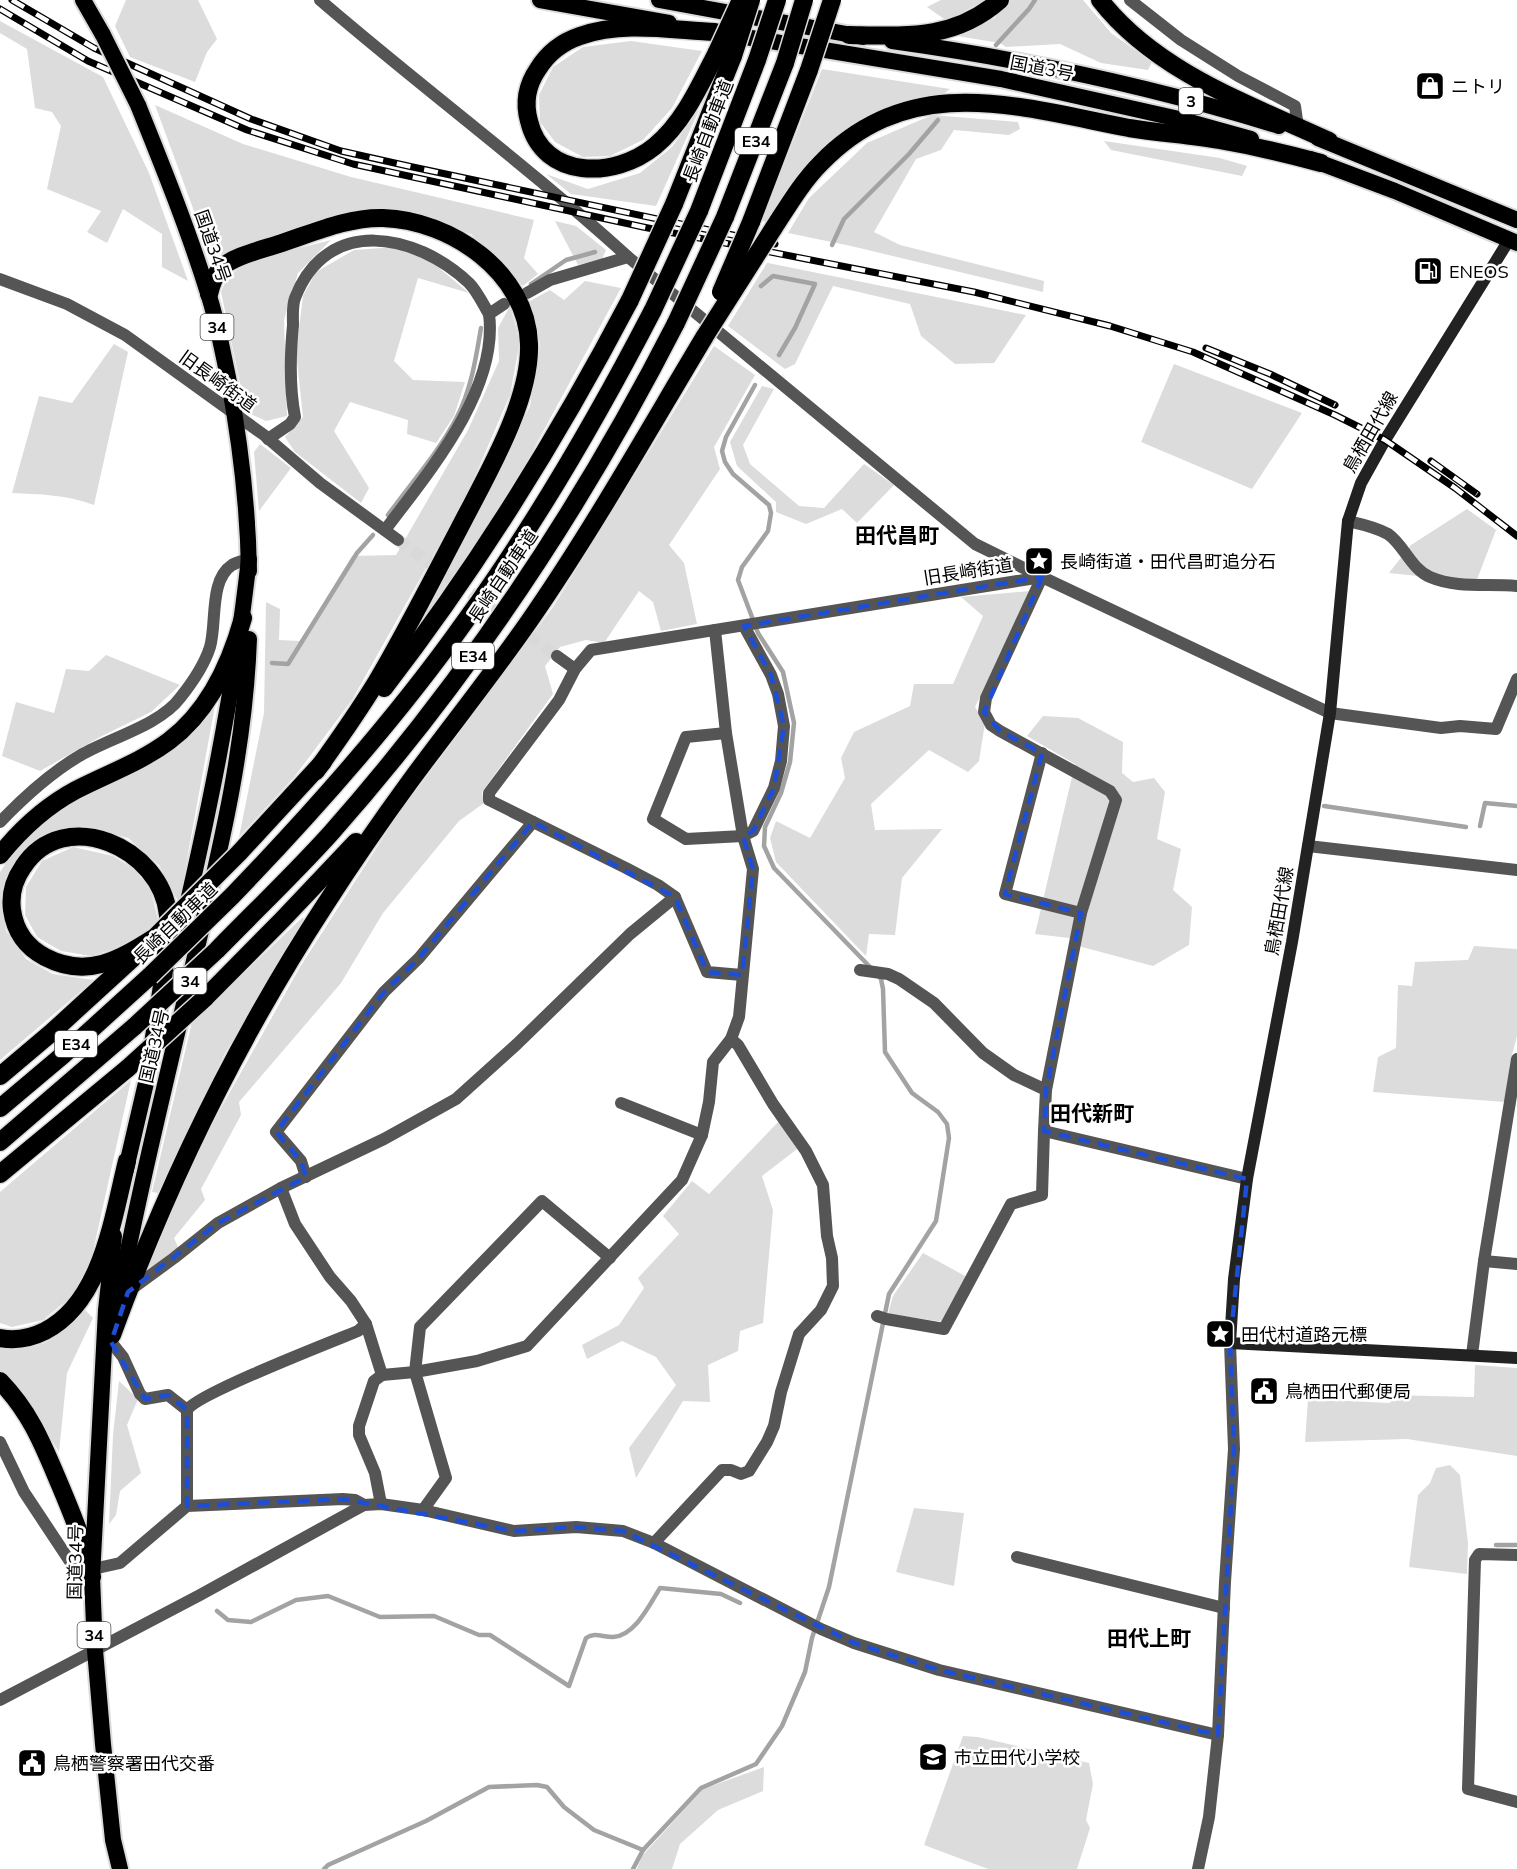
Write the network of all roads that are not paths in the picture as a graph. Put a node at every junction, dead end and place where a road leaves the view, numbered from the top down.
1 (83, 0) edge
2 (320, 0) edge
3 (540, 0) edge
4 (659, 0) edge
5 (741, 0) edge
6 (751, 0) edge
7 (777, 0) edge
8 (804, 0) edge
9 (832, 0) edge
10 (1000, 0) edge
11 (1100, 0) edge
12 (1130, 0) edge
13 (715, 32) junction
14 (849, 35) junction
15 (725, 54) junction
16 (1298, 127) junction
17 (1329, 141) junction
18 (1321, 163) junction
19 (1517, 220) edge
20 (1514, 236) edge
21 (628, 257) junction
22 (0, 279) edge
23 (527, 293) dead end
24 (209, 294) junction
25 (504, 304) dead end
26 (489, 314) junction
27 (703, 335) junction
28 (236, 417) junction
29 (268, 439) junction
30 (1348, 520) junction
31 (385, 530) junction
32 (398, 540) tunnel mouth
33 (249, 559) junction
34 (1042, 577) junction
35 (1517, 586) edge
36 (243, 618) junction
37 (744, 626) junction
38 (715, 630) junction
39 (557, 656) tunnel mouth
40 (575, 669) junction
41 (1517, 679) edge
42 (1330, 713) junction
43 (726, 733) junction
44 (1042, 753) junction
45 (316, 771) junction
46 (411, 780) junction
47 (0, 822) edge
48 (532, 822) junction
49 (743, 836) junction
50 (1308, 846) junction
51 (0, 855) edge
52 (1517, 870) edge
53 (675, 897) junction
54 (1081, 913) junction
55 (155, 937) junction
56 (860, 970) dead end
57 (742, 975) junction
58 (731, 1039) junction
59 (1517, 1059) edge
60 (149, 1069) junction
61 (0, 1076) edge
62 (1046, 1090) junction
63 (621, 1103) dead end
64 (0, 1108) edge
65 (1044, 1131) junction
66 (702, 1135) junction
67 (0, 1142) edge
68 (127, 1161) junction
69 (0, 1176) edge
70 (306, 1177) junction
71 (1247, 1179) junction
72 (281, 1188) junction
73 (610, 1258) junction
74 (1484, 1261) junction
75 (1517, 1264) edge
76 (128, 1292) junction
77 (881, 1318) dead end
78 (366, 1324) junction
79 (0, 1338) edge
80 (112, 1338) junction
81 (1230, 1343) junction
82 (1472, 1355) junction
83 (1517, 1358) edge
84 (415, 1372) junction
85 (382, 1375) junction
86 (0, 1381) edge
87 (102, 1399) junction
88 (187, 1410) junction
89 (0, 1442) edge
90 (381, 1504) junction
91 (187, 1506) junction
92 (364, 1506) junction
93 (423, 1510) junction
94 (654, 1543) junction
95 (1517, 1555) edge
96 (1017, 1557) dead end
97 (93, 1573) junction
98 (75, 1585) dead end
99 (1224, 1608) junction
100 (95, 1650) junction
101 (0, 1700) edge
102 (1218, 1735) junction
103 (1517, 1802) edge
104 (120, 1869) edge
105 (1198, 1869) edge

1 - 24 highway, 国道34号 / 34, bridge
2 - 21 street
3 - 13 highway, 国道3号 / 3
4 - 14 highway, 国道3号 / 3
5 - 15 highway, bridge
6 - 15 highway, bridge
7 - 64 highway, 長崎自動車道 / E34, bridge
8 - 67 highway, 長崎自動車道 / E34, bridge
9 - 27 highway, bridge
10 - 14 highway
11 - 16 highway
12 - 16 street
13 - 15 highway
13 - 18 highway, 国道3号 / 3
14 - 17 highway, 国道3号 / 3
15 - 45 highway, bridge
16 - 17 highway
17 - 19 highway, 国道3号 / 3
18 - 20 highway, 国道3号 / 3
18 - 27 highway, bridge
20 - 30 main road, 鳥栖田代線
21 - 23 street
21 - 34 street
22 - 28 street, 旧長崎街道
24 - 28 highway, 国道34号 / 34
24 - 45 highway
25 - 26 street
26 - 29 street
26 - 31 street
27 - 46 highway
28 - 29 street, 旧長崎街道
28 - 33 highway, 国道34号 / 34
29 - 31 street, 旧長崎街道
30 - 35 street
30 - 42 main road, 鳥栖田代線
31 - 32 street, 旧長崎街道
33 - 36 highway, 国道34号 / 34
33 - 47 street
33 - 80 highway, 国道34号 / 34
34 - 37 street, 旧長崎街道
34 - 42 street
34 - 44 street
36 - 51 highway
36 - 60 highway, 国道34号 / 34
37 - 38 street
37 - 49 street
38 - 40 street
38 - 43 street
39 - 40 street
40 - 48 street
41 - 42 street
42 - 50 main road, 鳥栖田代線
43 - 49 street
43 - 49 street
44 - 54 street
44 - 54 street
45 - 55 highway, bridge
46 - 69 highway, bridge
46 - 76 highway
48 - 53 street
48 - 70 street
49 - 57 street
50 - 52 street
50 - 71 main road, 鳥栖田代線
53 - 57 street
53 - 70 street
54 - 62 street
55 - 60 highway
55 - 61 highway
56 - 62 street
57 - 58 street
58 - 66 street
58 - 94 street
59 - 74 street
60 - 68 highway, 国道34号 / 34
62 - 65 street
63 - 66 street
65 - 71 street
65 - 77 street
66 - 73 street
68 - 79 highway
68 - 87 highway, 国道34号 / 34
70 - 72 street
71 - 81 main road, 鳥栖田代線
72 - 76 street
72 - 78 street
73 - 84 street
73 - 84 street
74 - 75 street
74 - 82 street
76 - 80 highway
78 - 85 street
78 - 88 street
80 - 87 highway, 国道34号 / 34
80 - 88 street
81 - 82 main road
81 - 99 street
82 - 83 main road
84 - 85 street
84 - 93 street
85 - 90 street
86 - 97 highway
87 - 97 highway, 国道34号 / 34
88 - 91 street
89 - 98 street
90 - 92 street
90 - 93 street
91 - 92 street
91 - 97 street
92 - 100 street
93 - 94 street
94 - 102 street
95 - 103 street
96 - 99 street
97 - 100 highway, 国道34号 / 34
99 - 102 street
100 - 101 street
100 - 104 highway, 国道34号 / 34
102 - 105 street

